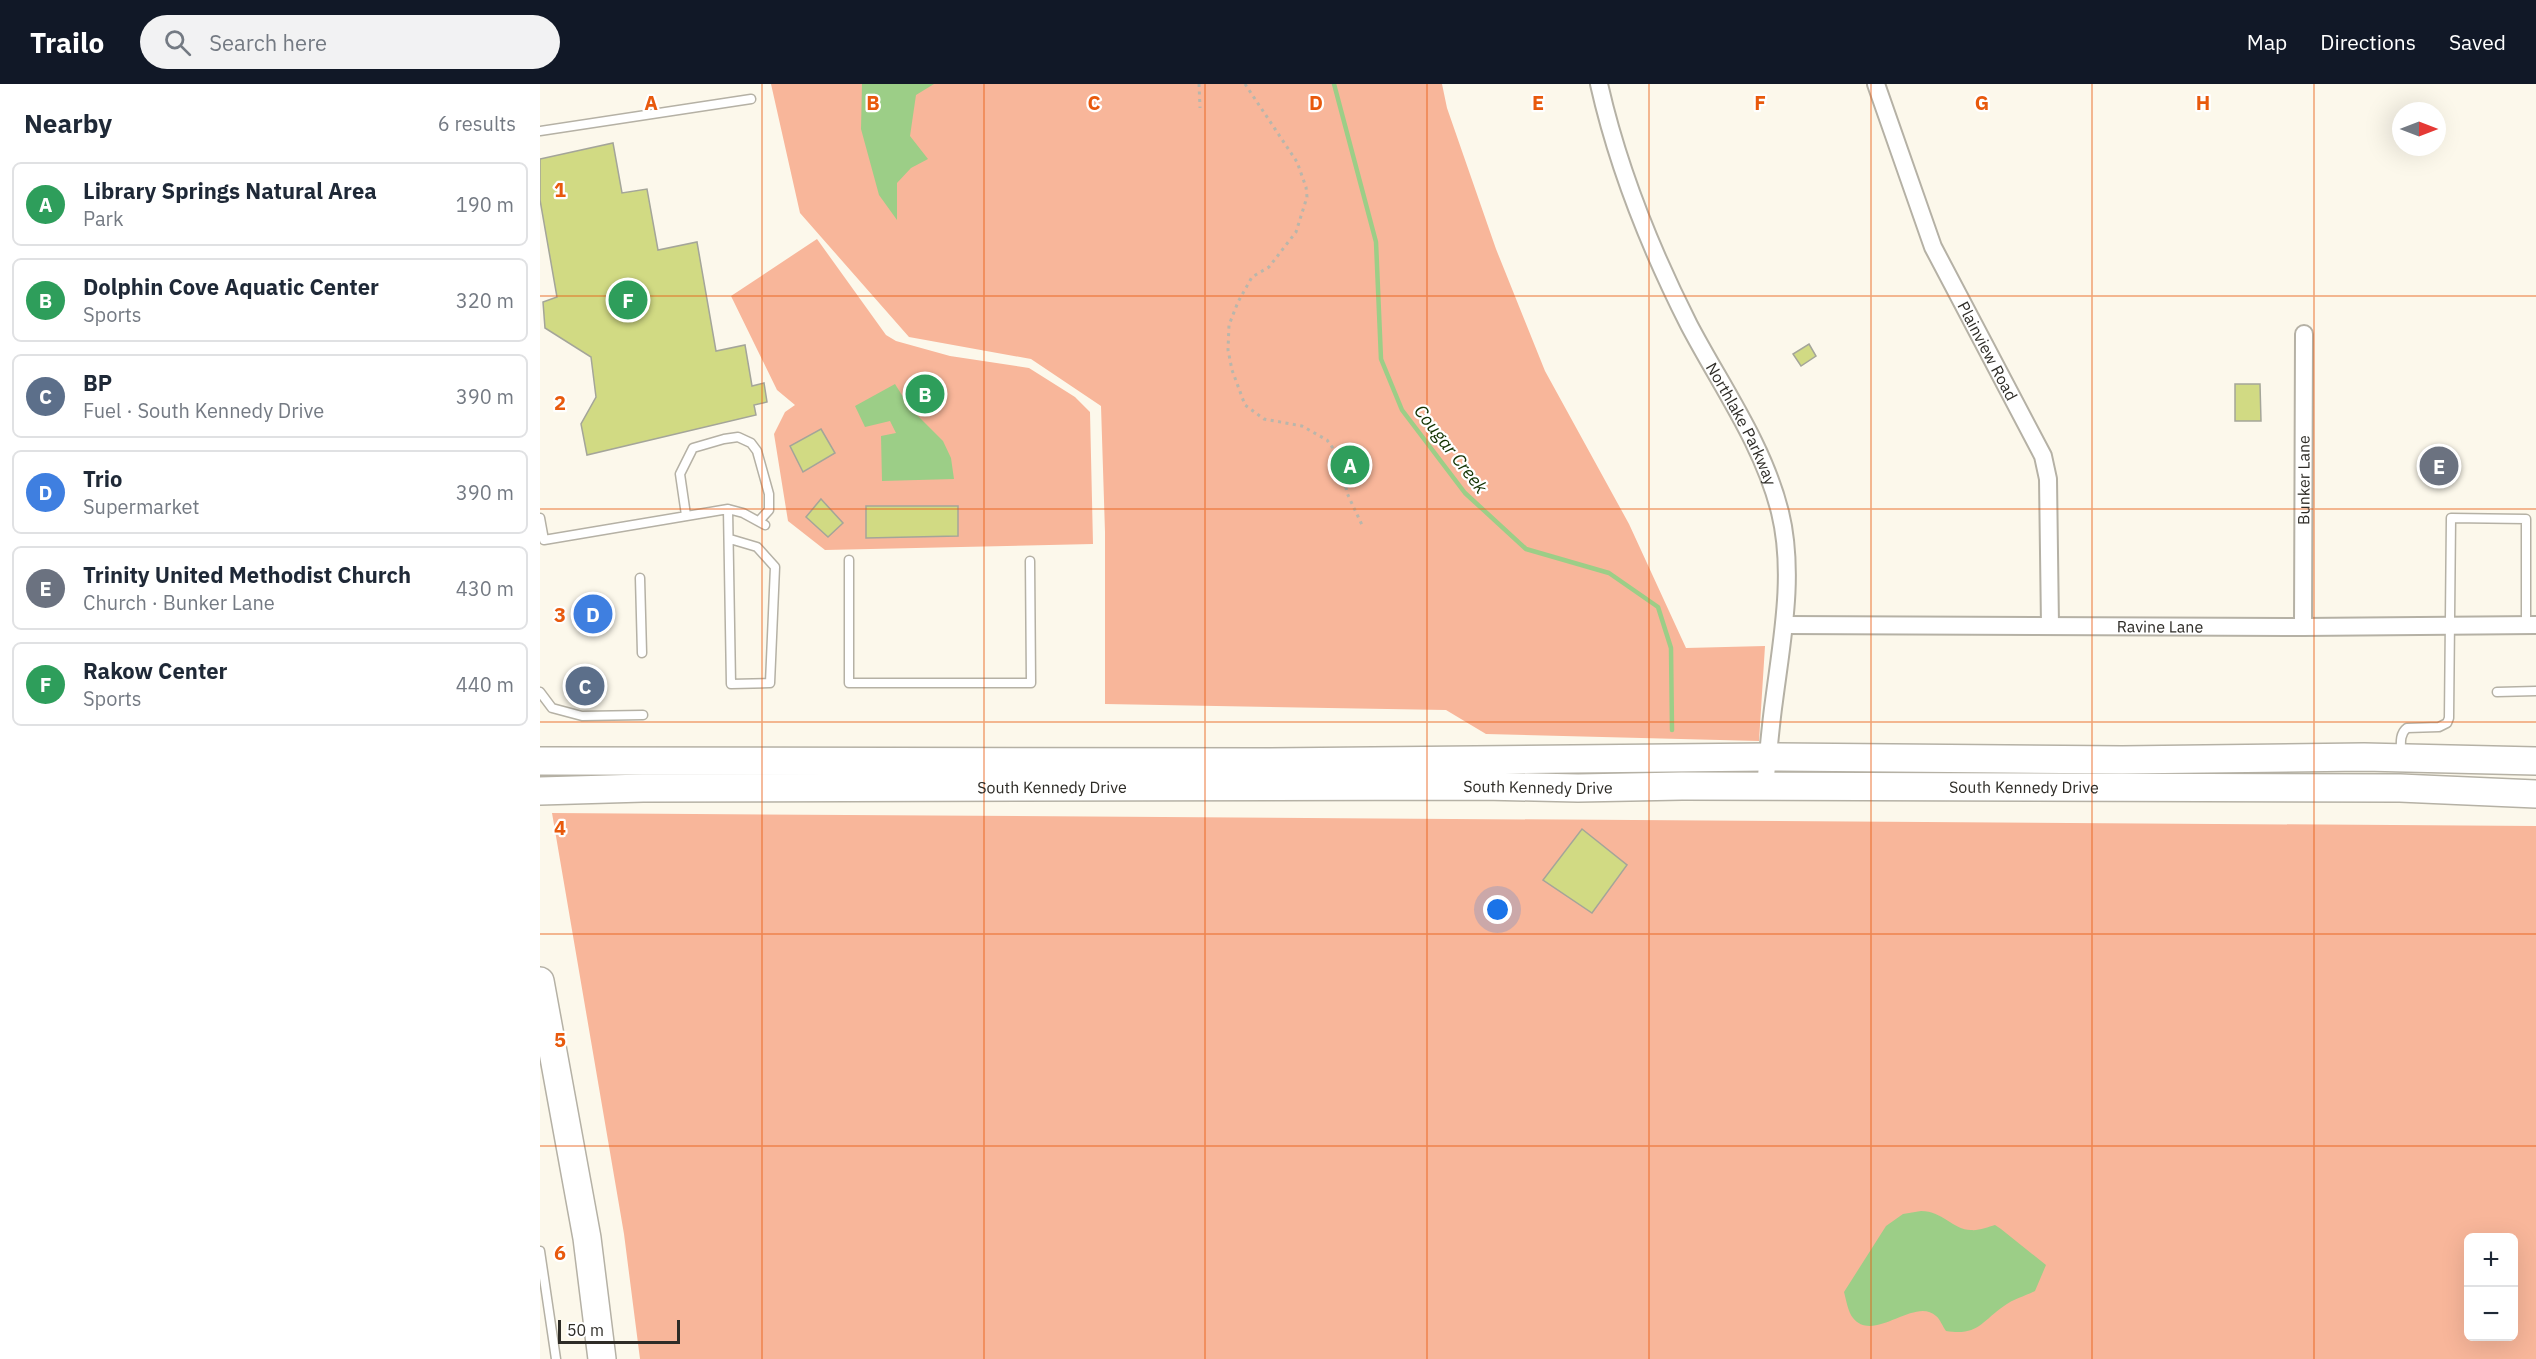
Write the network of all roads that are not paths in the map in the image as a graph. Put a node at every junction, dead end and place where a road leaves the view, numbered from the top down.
1 (1599, 84) edge
2 (1876, 84) edge
3 (751, 99) dead end
4 (540, 131) edge
5 (2304, 334) dead end
6 (728, 509) junction
7 (686, 515) junction
8 (540, 518) edge
9 (730, 539) junction
10 (849, 560) dead end
11 (1030, 561) dead end
12 (640, 578) dead end
13 (1784, 625) junction
14 (2050, 625) junction
15 (2531, 625) edge
16 (2451, 626) junction
17 (2303, 627) junction
18 (642, 653) dead end
19 (2536, 691) edge
20 (540, 692) edge
21 (2497, 692) dead end
22 (643, 715) dead end
23 (1768, 757) junction
24 (2401, 757) junction
25 (540, 761) edge
26 (2536, 761) edge
27 (1765, 786) junction
28 (540, 791) edge
29 (2536, 794) edge
30 (540, 981) edge
31 (540, 1251) edge
32 (556, 1359) edge
33 (602, 1359) edge

1 - 13 street, Northlake Parkway
2 - 14 street, Plainview Road
3 - 4 lane
5 - 17 street, Bunker Lane
6 - 7 lane
6 - 7 lane
6 - 9 lane
7 - 8 lane
9 - 9 lane
10 - 11 lane
12 - 18 lane
13 - 14 street, Ravine Lane
13 - 23 street, Northlake Parkway
14 - 17 street, Ravine Lane
15 - 16 street, Ravine Lane
15 - 16 lane
16 - 17 street, Ravine Lane
16 - 24 lane
19 - 21 lane
20 - 22 lane
23 - 24 main road, South Kennedy Drive
23 - 25 main road, South Kennedy Drive
23 - 27 street, Northlake Parkway
24 - 26 main road, South Kennedy Drive
27 - 28 main road, South Kennedy Drive
27 - 29 main road, South Kennedy Drive
30 - 33 main road
31 - 32 lane

